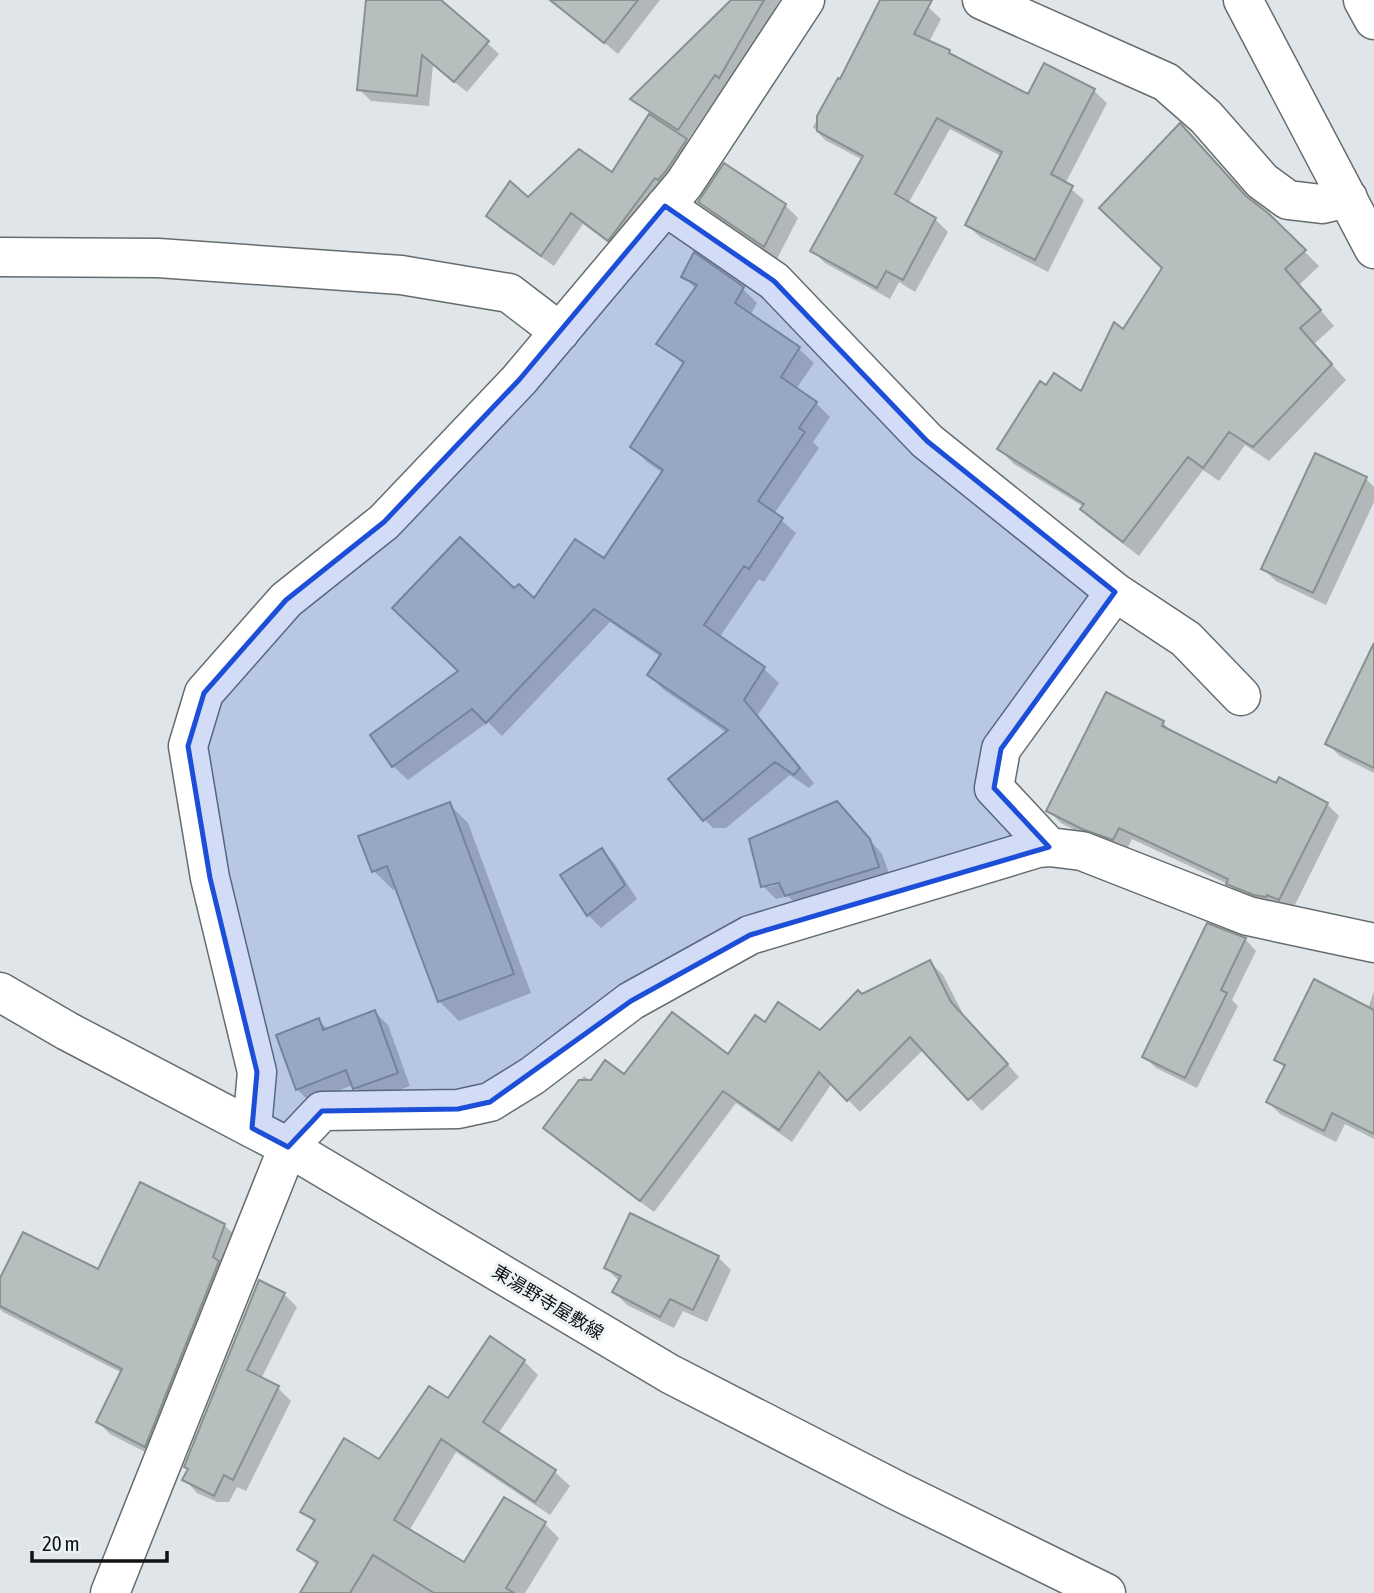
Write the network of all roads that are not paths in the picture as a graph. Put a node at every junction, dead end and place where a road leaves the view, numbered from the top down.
1 (805, 0) edge
2 (982, 0) edge
3 (1243, 0) edge
4 (1363, 0) edge
5 (1374, 20) edge
6 (1349, 198) junction
7 (665, 206) junction
8 (1374, 249) edge
9 (0, 257) edge
10 (560, 332) junction
11 (1115, 592) junction
12 (1241, 696) dead end
13 (1049, 847) junction
14 (1374, 943) edge
15 (0, 992) edge
16 (253, 1128) junction
17 (288, 1147) junction
18 (110, 1593) edge
19 (1106, 1593) edge

1 - 7 main road
2 - 6 main road
3 - 6 main road
4 - 5 main road
6 - 8 main road
7 - 10 main road
7 - 11 main road
9 - 10 main road
10 - 16 main road
11 - 12 main road
11 - 13 main road
13 - 14 main road
13 - 17 main road
15 - 16 main road, 東湯野寺屋敷線
16 - 17 main road, 東湯野寺屋敷線
17 - 18 main road
17 - 19 main road, 東湯野寺屋敷線

